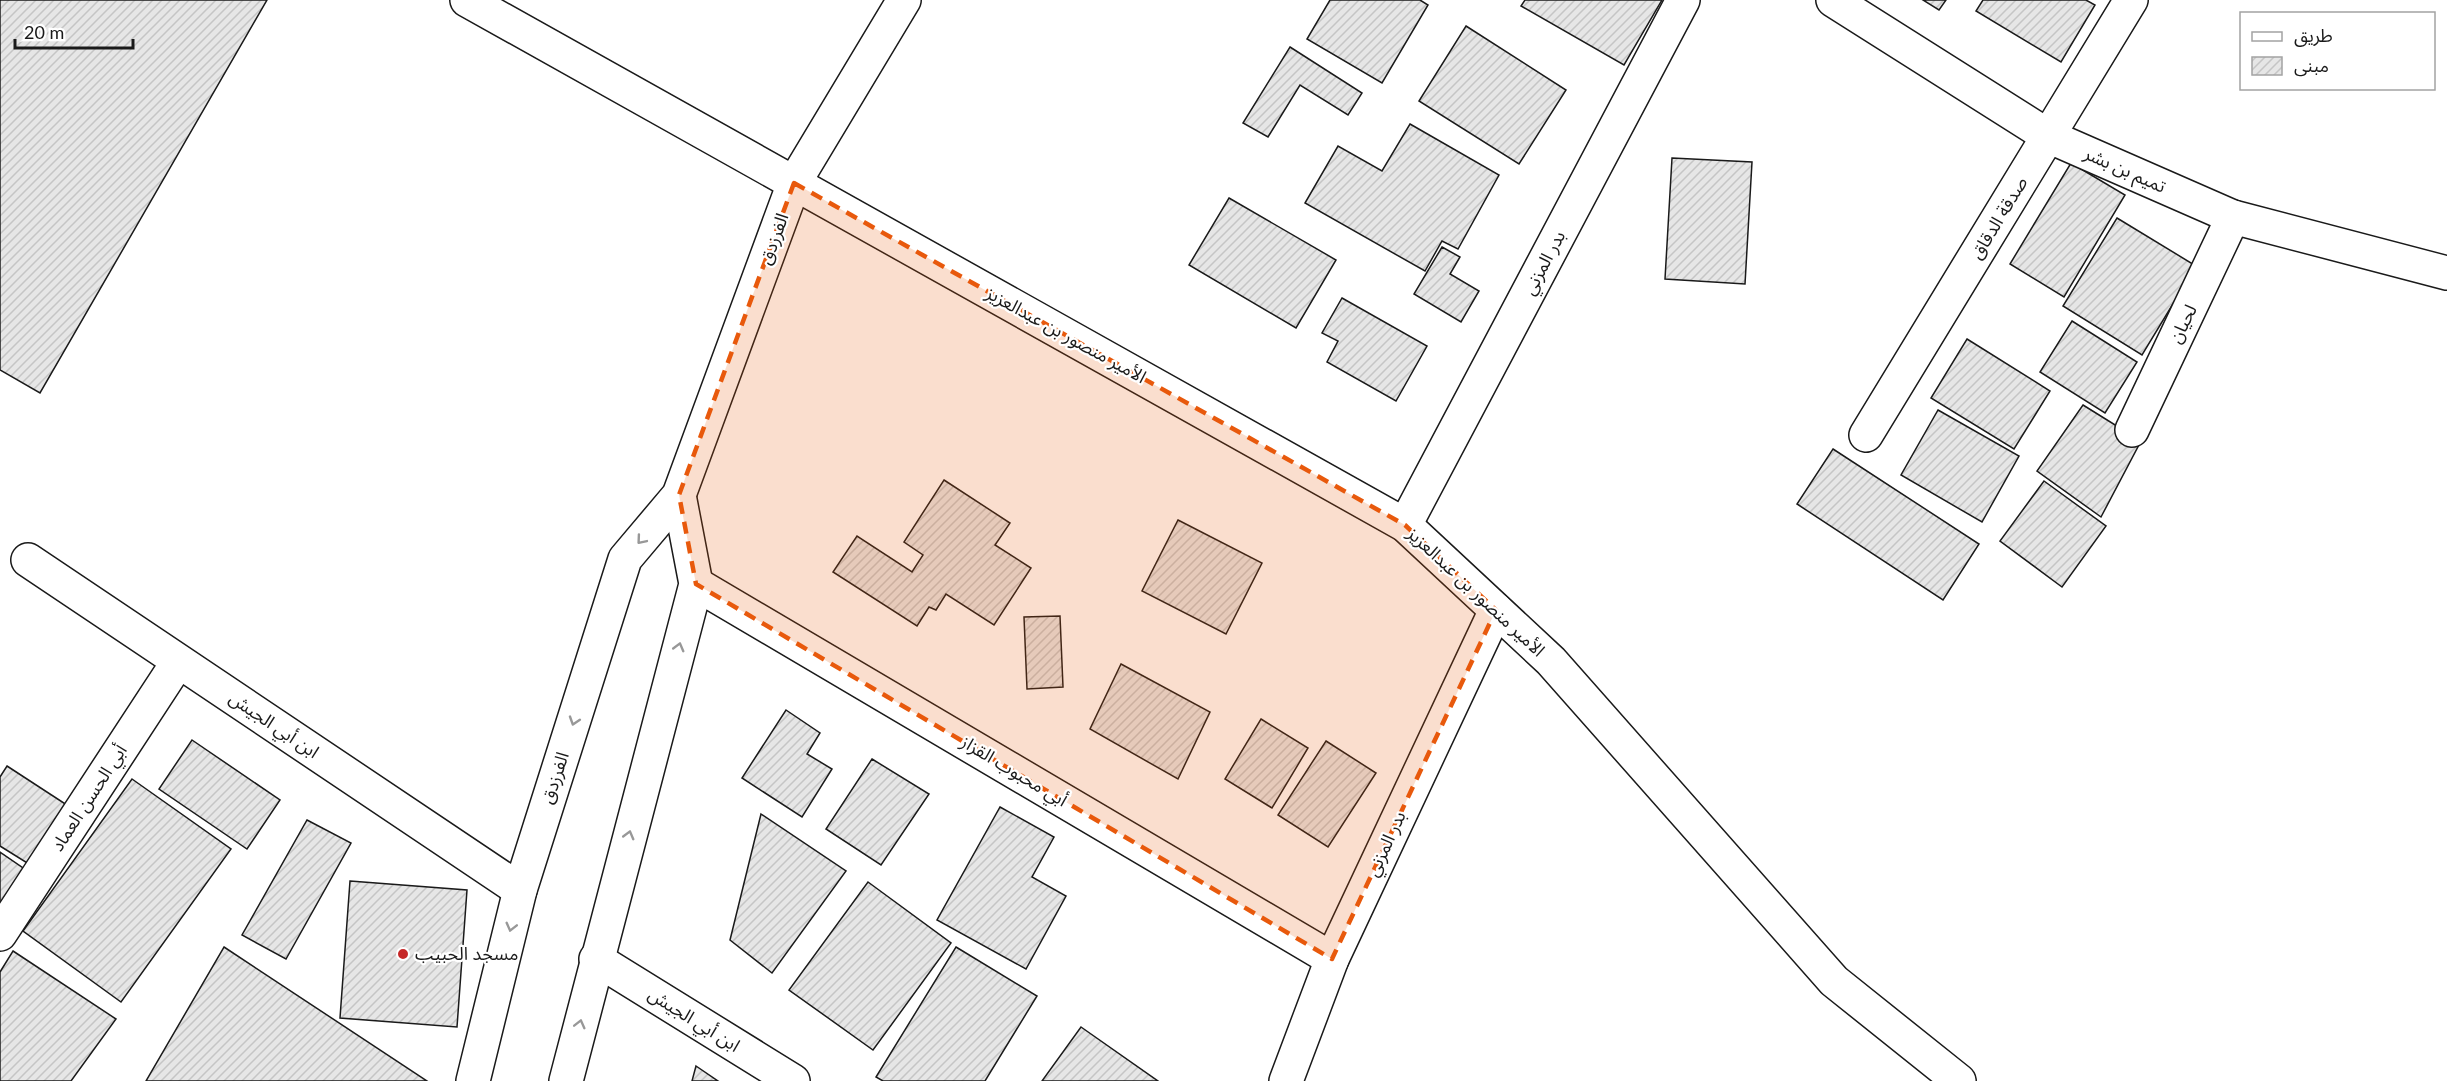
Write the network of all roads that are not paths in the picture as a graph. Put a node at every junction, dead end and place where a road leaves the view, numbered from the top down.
1 (467, 0) edge
2 (904, 0) edge
3 (1683, 0) edge
4 (1833, 0) edge
5 (2131, 0) edge
6 (2049, 136) junction
7 (794, 183) junction
8 (2233, 217) junction
9 (2447, 273) edge
10 (2132, 430) dead end
11 (1866, 435) dead end
12 (679, 495) junction
13 (1405, 525) junction
14 (28, 560) dead end
15 (696, 584) junction
16 (1496, 610) junction
17 (178, 662) junction
18 (520, 890) junction
19 (0, 934) edge
20 (596, 959) junction
21 (1332, 959) junction
22 (473, 1081) edge
23 (566, 1081) edge
24 (793, 1081) edge
25 (1286, 1081) edge
26 (1959, 1081) edge

1 - 7 street, الأمير منصور بن عبدالعزيز
2 - 7 street, الفرزدق
3 - 13 street, بدر المزني
4 - 6 street, تميم بن بشر
5 - 6 street, صدقة الدقاق
6 - 8 street, تميم بن بشر
6 - 11 street, صدقة الدقاق
7 - 12 street, الفرزدق
7 - 13 street, الأمير منصور بن عبدالعزيز
8 - 9 street, تميم بن بشر
8 - 10 street, لحيان
12 - 15 street
12 -> 18 street, الفرزدق
13 - 16 street, الأمير منصور بن عبدالعزيز
14 - 17 street, ابن أبي الجيش
20 -> 15 street
15 - 21 street, أبي محبوب القزاز
16 - 21 street, بدر المزني
16 - 26 street, الأمير منصور بن عبدالعزيز
17 - 18 street, ابن أبي الجيش
17 - 19 street, أبي الحسن العماد
18 -> 22 street, الفرزدق
23 -> 20 street
20 - 24 street, ابن أبي الجيش
21 - 25 street, بدر المزني

